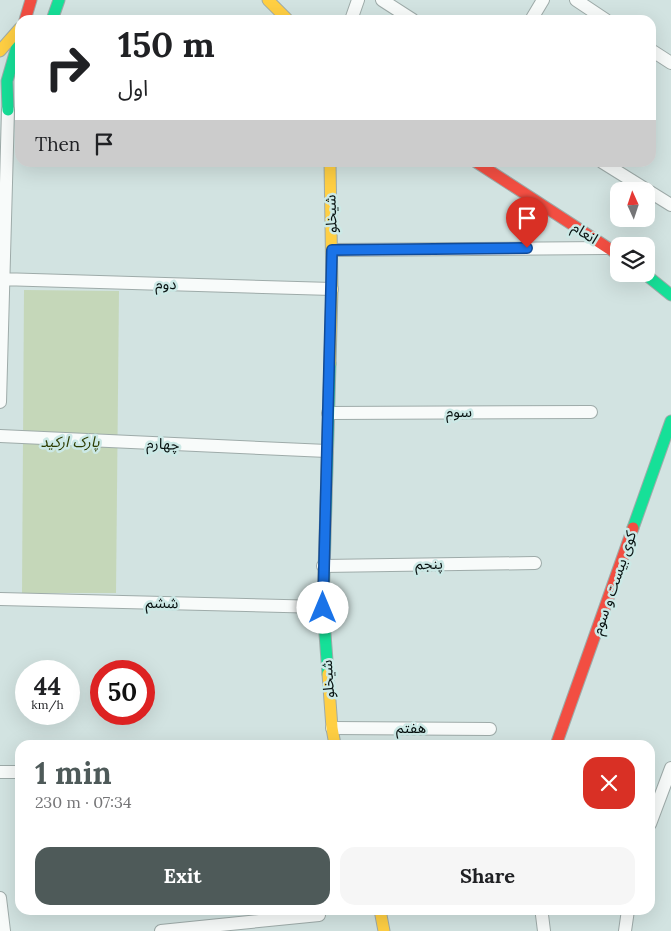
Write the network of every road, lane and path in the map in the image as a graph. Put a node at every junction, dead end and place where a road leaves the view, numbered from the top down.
1 (31, 0) edge
2 (59, 0) edge
3 (268, 0) edge
4 (358, 0) edge
5 (382, 0) edge
6 (543, 0) edge
7 (576, 0) edge
8 (26, 15) edge
9 (54, 15) edge
10 (283, 15) edge
11 (353, 15) edge
12 (405, 15) edge
13 (534, 15) edge
14 (598, 15) edge
15 (15, 34) edge
16 (0, 51) edge
17 (15, 53) edge
18 (656, 53) edge
19 (671, 63) edge
20 (9, 110) edge
21 (330, 167) edge
22 (484, 167) edge
23 (610, 167) edge
24 (671, 205) edge
25 (607, 248) junction
26 (332, 250) junction
27 (610, 250) edge
28 (2, 279) edge
29 (655, 282) edge
30 (332, 290) junction
31 (671, 295) edge
32 (0, 402) edge
33 (591, 412) dead end
34 (328, 413) junction
35 (671, 421) edge
36 (0, 436) edge
37 (327, 451) junction
38 (535, 563) dead end
39 (323, 566) junction
40 (0, 599) edge
41 (323, 608) junction
42 (332, 728) junction
43 (490, 729) dead end
44 (334, 740) edge
45 (558, 740) edge
46 (671, 768) edge
47 (0, 772) edge
48 (15, 772) edge
49 (655, 811) edge
50 (0, 898) edge
51 (319, 915) dead end
52 (381, 915) edge
53 (542, 915) dead end
54 (627, 915) edge
55 (4, 931) edge
56 (161, 931) edge
57 (384, 931) edge
58 (544, 931) edge
59 (625, 931) edge

1 - 8 main road
2 - 9 main road
3 - 10 main road
4 - 11 street
5 - 12 street
6 - 13 street
7 - 14 street
15 - 16 main road
17 - 20 main road
18 - 19 street
20 - 28 street
21 - 26 main road, شیخلو
22 - 25 main road, انعام
23 - 24 street
25 - 26 street
25 - 27 main road, انعام
26 - 30 main road, شیخلو
28 - 30 street, دوم
28 - 32 street
29 - 31 main road
30 - 34 main road, شیخلو
33 - 34 street, سوم
34 - 37 main road, شیخلو
35 - 45 main road, کوی بیست و سوم
36 - 37 street, چهارم
37 - 39 main road, شیخلو
38 - 39 street, پنجم
39 - 41 main road, شیخلو
40 - 41 street, ششم
41 - 42 main road, شیخلو
42 - 43 street, هفتم
42 - 44 main road, شیخلو
46 - 49 street
47 - 48 street
50 - 55 street
51 - 56 street
52 - 57 main road
53 - 58 street
54 - 59 street

